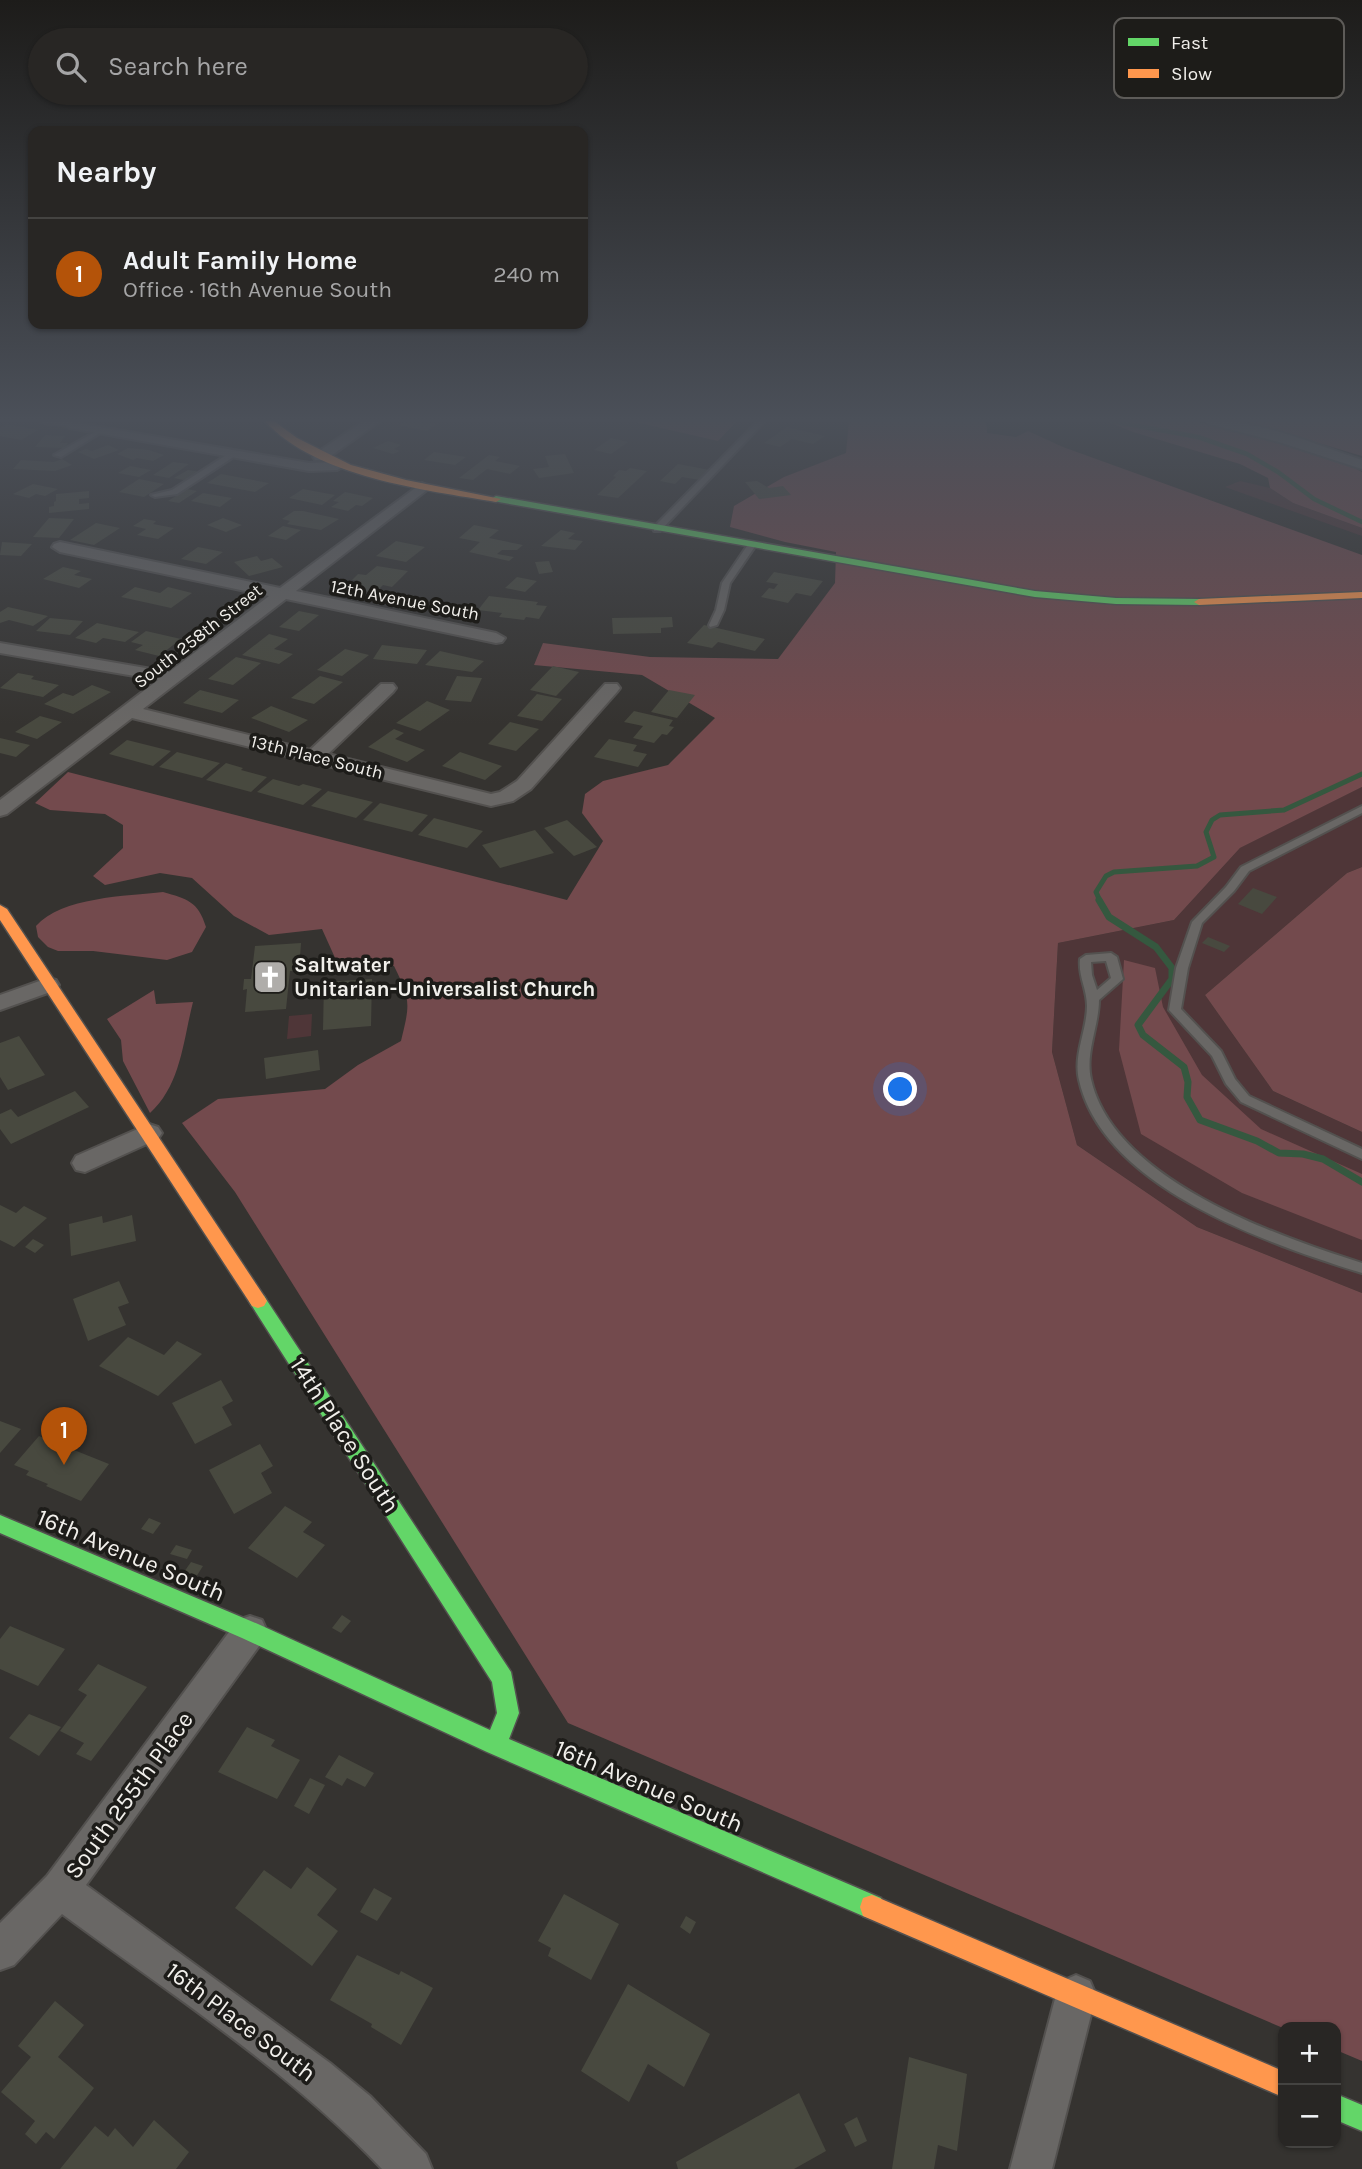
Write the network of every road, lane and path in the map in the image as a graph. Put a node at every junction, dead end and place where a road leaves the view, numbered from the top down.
1 (377, 522) edge
2 (624, 522) edge
3 (663, 522) edge
4 (657, 528) junction
5 (752, 545) junction
6 (61, 547) dead end
7 (283, 595) junction
8 (1362, 596) edge
9 (713, 625) dead end
10 (496, 638) dead end
11 (0, 648) edge
12 (175, 678) junction
13 (387, 688) dead end
14 (611, 688) dead end
15 (131, 712) junction
16 (315, 755) junction
17 (1362, 809) edge
18 (0, 810) edge
19 (0, 909) edge
20 (48, 985) junction
21 (1093, 999) dead end
22 (0, 1003) edge
23 (149, 1133) junction
24 (1362, 1154) edge
25 (85, 1163) dead end
26 (1362, 1268) edge
27 (0, 1524) edge
28 (250, 1631) junction
29 (495, 1744) junction
30 (60, 1889) junction
31 (0, 1951) edge
32 (1076, 1995) junction
33 (1278, 2082) edge
34 (1341, 2109) edge
35 (1362, 2118) edge
36 (411, 2169) edge
37 (1031, 2169) edge

1 - 7 street, South 258th Street
2 - 4 main road
3 - 4 lane
4 - 5 main road
5 - 8 main road
5 - 9 lane
6 - 7 street, 12th Avenue South
7 - 10 street, 12th Avenue South
7 - 12 street, South 258th Street
11 - 12 street
12 - 15 street, South 258th Street
13 - 16 street
14 - 16 street, 13th Place South
15 - 16 street, 13th Place South
15 - 18 street
17 - 24 lane
19 - 20 main road, 14th Place South
20 - 22 street
20 - 23 main road, 14th Place South
21 - 26 lane
23 - 25 street
23 - 29 main road, 14th Place South
27 - 28 main road, 16th Avenue South
28 - 29 main road, 16th Avenue South
28 - 30 street, South 255th Place
29 - 32 main road, 16th Avenue South
30 - 31 street, South 255th Place
30 - 36 street, 16th Place South
32 - 33 main road, 16th Avenue South
32 - 37 street
34 - 35 main road

